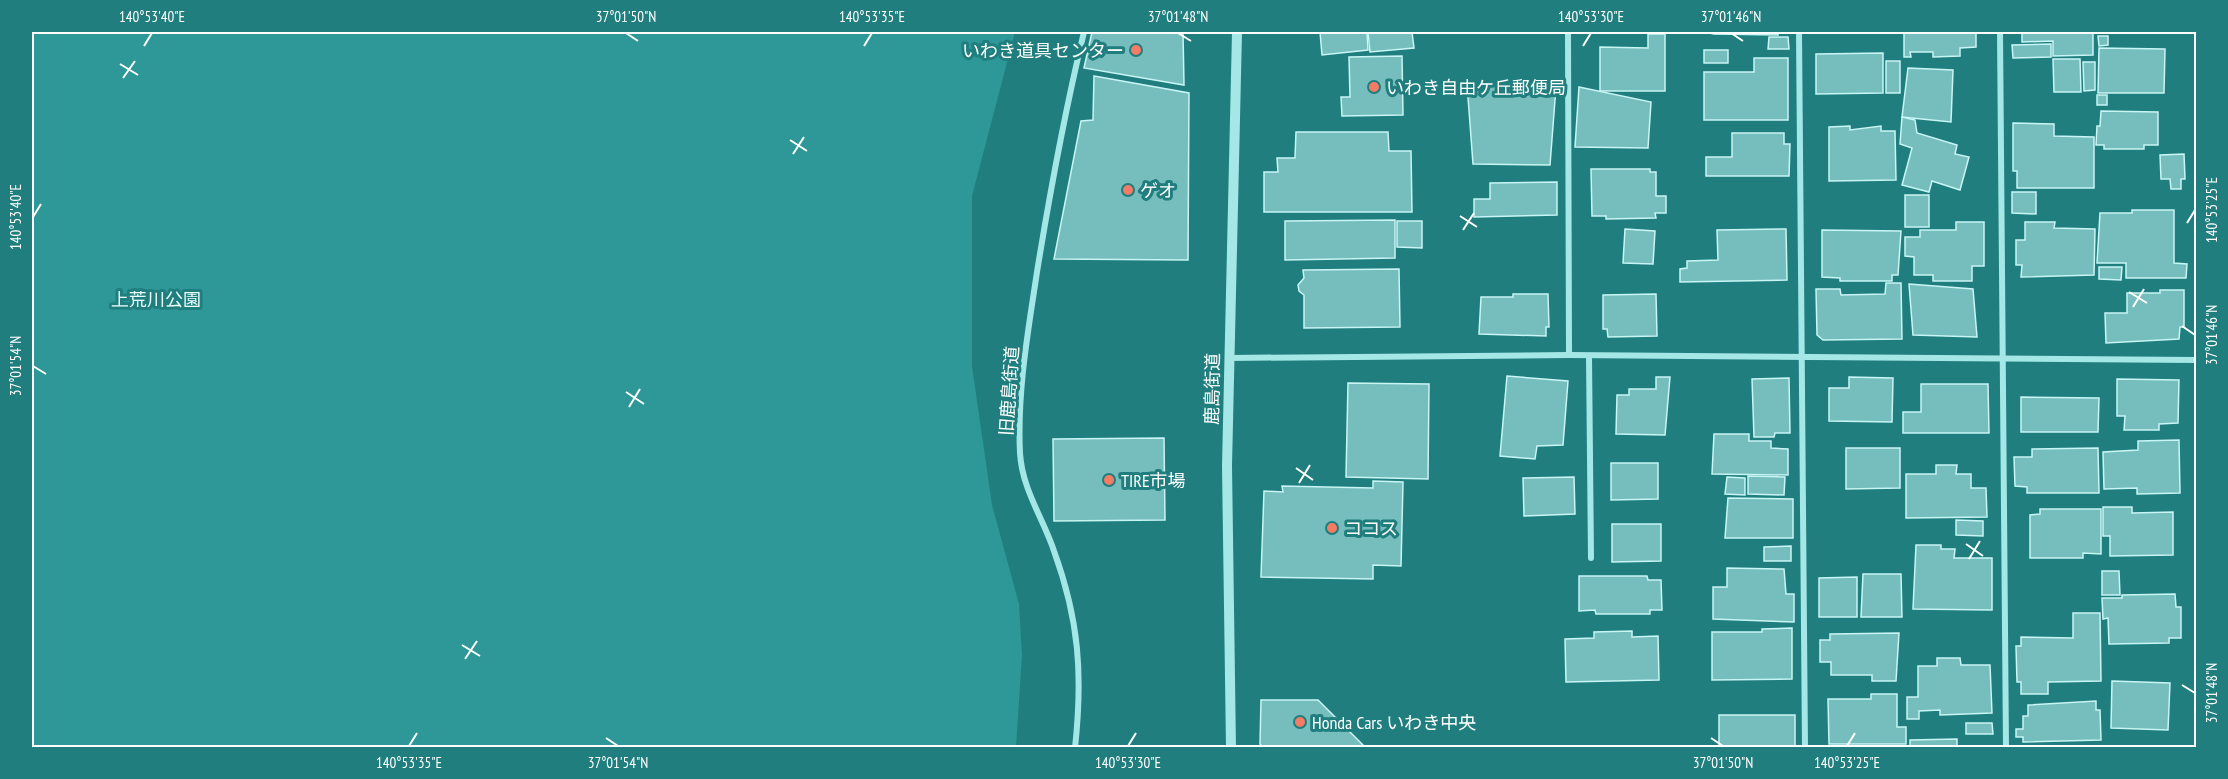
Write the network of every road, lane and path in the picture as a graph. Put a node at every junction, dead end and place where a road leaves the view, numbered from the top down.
1 (1084, 32) edge
2 (1237, 32) edge
3 (1568, 32) edge
4 (1799, 32) edge
5 (2000, 32) edge
6 (1569, 355) junction
7 (1589, 356) junction
8 (1229, 358) junction
9 (1801, 358) junction
10 (2003, 359) junction
11 (2196, 360) edge
12 (1591, 558) dead end
13 (1076, 747) edge
14 (1231, 747) edge
15 (1805, 747) edge
16 (2006, 747) edge

1 - 13 street, 旧鹿島街道
2 - 8 street, 鹿島街道
3 - 6 street
4 - 9 street
5 - 10 street
6 - 7 street
6 - 8 street
7 - 9 street
7 - 12 street
8 - 14 street, 鹿島街道
9 - 10 street
9 - 15 street
10 - 11 street
10 - 16 street

